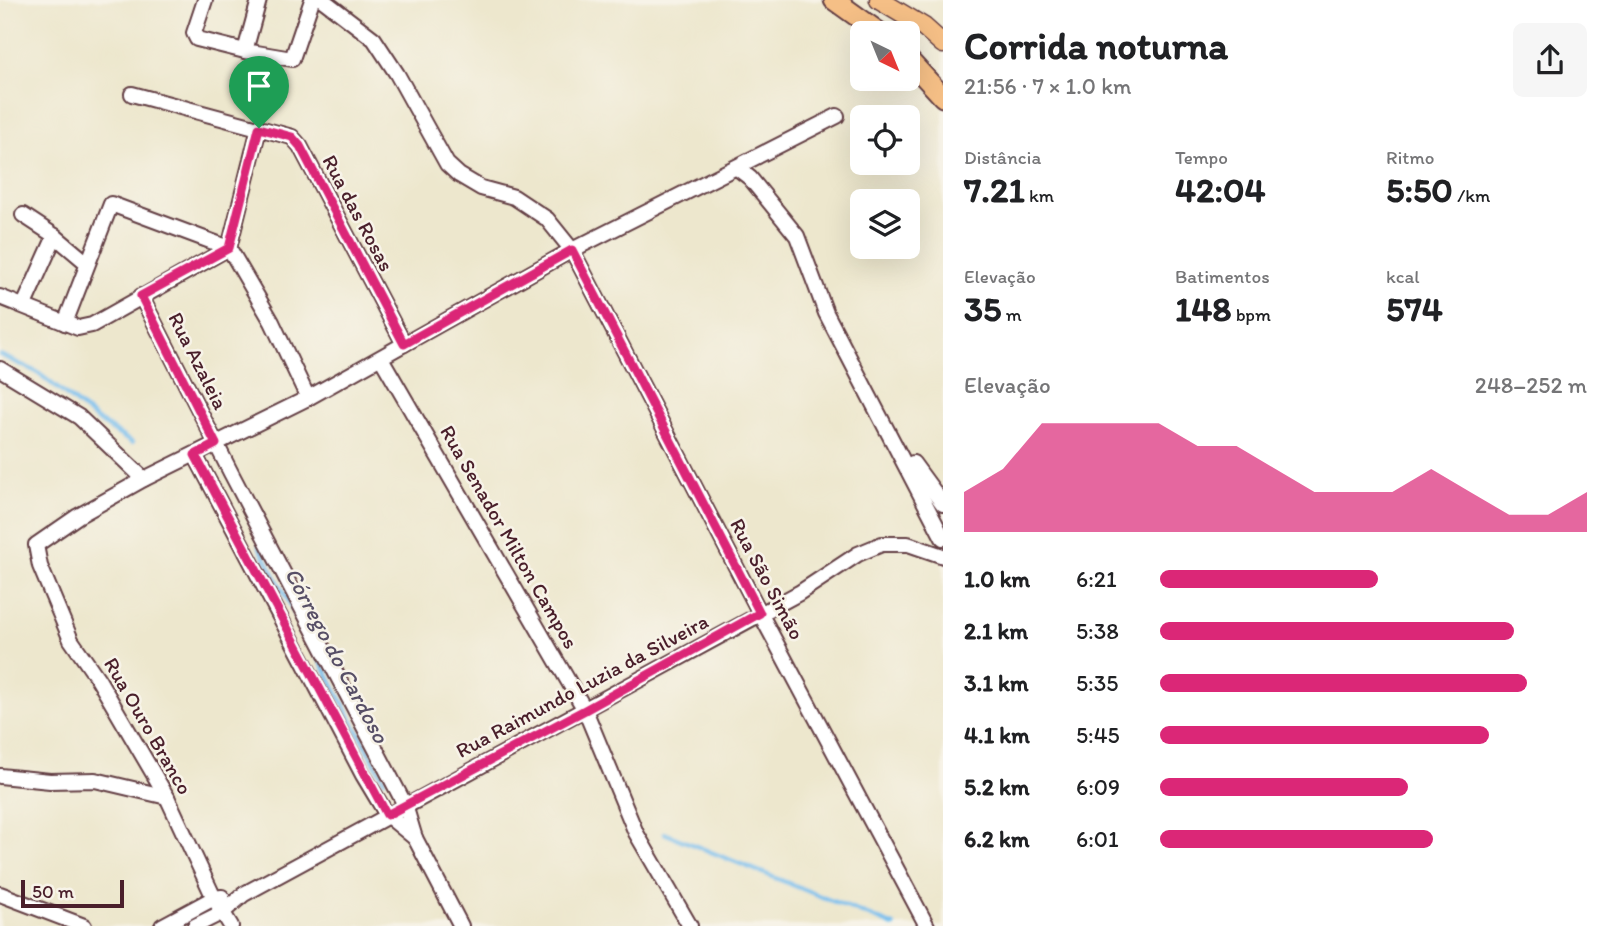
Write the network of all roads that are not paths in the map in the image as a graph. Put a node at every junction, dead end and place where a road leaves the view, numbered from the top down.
1 (205, 0) edge
2 (259, 0) edge
3 (312, 0) edge
4 (323, 0) edge
5 (834, 0) edge
6 (879, 0) edge
7 (863, 21) edge
8 (943, 44) edge
9 (245, 51) junction
10 (920, 73) edge
11 (132, 94) dead end
12 (943, 97) edge
13 (837, 116) dead end
14 (259, 128) junction
15 (737, 168) junction
16 (23, 215) dead end
17 (55, 236) junction
18 (229, 248) junction
19 (572, 250) junction
20 (88, 263) junction
21 (141, 296) junction
22 (0, 297) edge
23 (24, 305) junction
24 (65, 323) junction
25 (404, 344) junction
26 (381, 358) junction
27 (0, 369) edge
28 (308, 398) junction
29 (883, 423) junction
30 (216, 444) junction
31 (195, 455) junction
32 (144, 479) junction
33 (943, 504) edge
34 (943, 538) edge
35 (943, 556) edge
36 (760, 613) junction
37 (585, 710) junction
38 (0, 776) edge
39 (167, 797) junction
40 (405, 805) junction
41 (387, 815) junction
42 (415, 838) junction
43 (0, 894) edge
44 (244, 894) junction
45 (214, 898) junction
46 (223, 912) junction
47 (84, 926) edge
48 (162, 926) edge
49 (195, 926) edge
50 (231, 926) edge
51 (461, 926) edge
52 (690, 926) edge
53 (928, 926) edge

1 - 9 street
2 - 9 street
3 - 9 street
4 - 19 street, Rua São Simão
5 - 7 highway
6 - 8 main road
10 - 12 highway
11 - 14 street, Rua das Rosas
13 - 15 street
14 - 18 street
14 - 25 street, Rua das Rosas
15 - 19 street
15 - 29 street
16 - 17 street
17 - 20 street
17 - 23 street
18 - 20 street
18 - 21 street
18 - 28 street
19 - 25 street
19 - 36 street, Rua São Simão
20 - 24 street
21 - 24 street
21 - 30 street, Rua Azaleia
22 - 23 street
23 - 24 street
25 - 26 street
26 - 28 street
26 - 37 street, Rua Senador Milton Campos
27 - 32 street
28 - 30 street
29 - 33 street
29 - 34 street
30 - 31 street
30 - 40 street, Rua Azaleia
31 - 32 street
31 - 41 street
32 - 39 street, Rua Ouro Branco
35 - 36 street, Rua Raimundo Luzia da Silveira
36 - 37 street, Rua Raimundo Luzia da Silveira
36 - 53 street, Rua São Simão
37 - 40 street, Rua Raimundo Luzia da Silveira
37 - 52 street, Rua Senador Milton Campos
38 - 39 street
39 - 45 street, Rua Ouro Branco
40 - 41 street, Rua Raimundo Luzia da Silveira
40 - 42 street, Rua Azaleia
41 - 42 street
41 - 44 street, Rua Raimundo Luzia da Silveira
42 - 51 street
43 - 47 street
44 - 45 street, Rua Raimundo Luzia da Silveira
44 - 46 street, Rua Raimundo Luzia da Silveira
45 - 46 street, Rua Ouro Branco
45 - 48 street
46 - 49 street, Rua Raimundo Luzia da Silveira
46 - 50 street, Rua Ouro Branco

